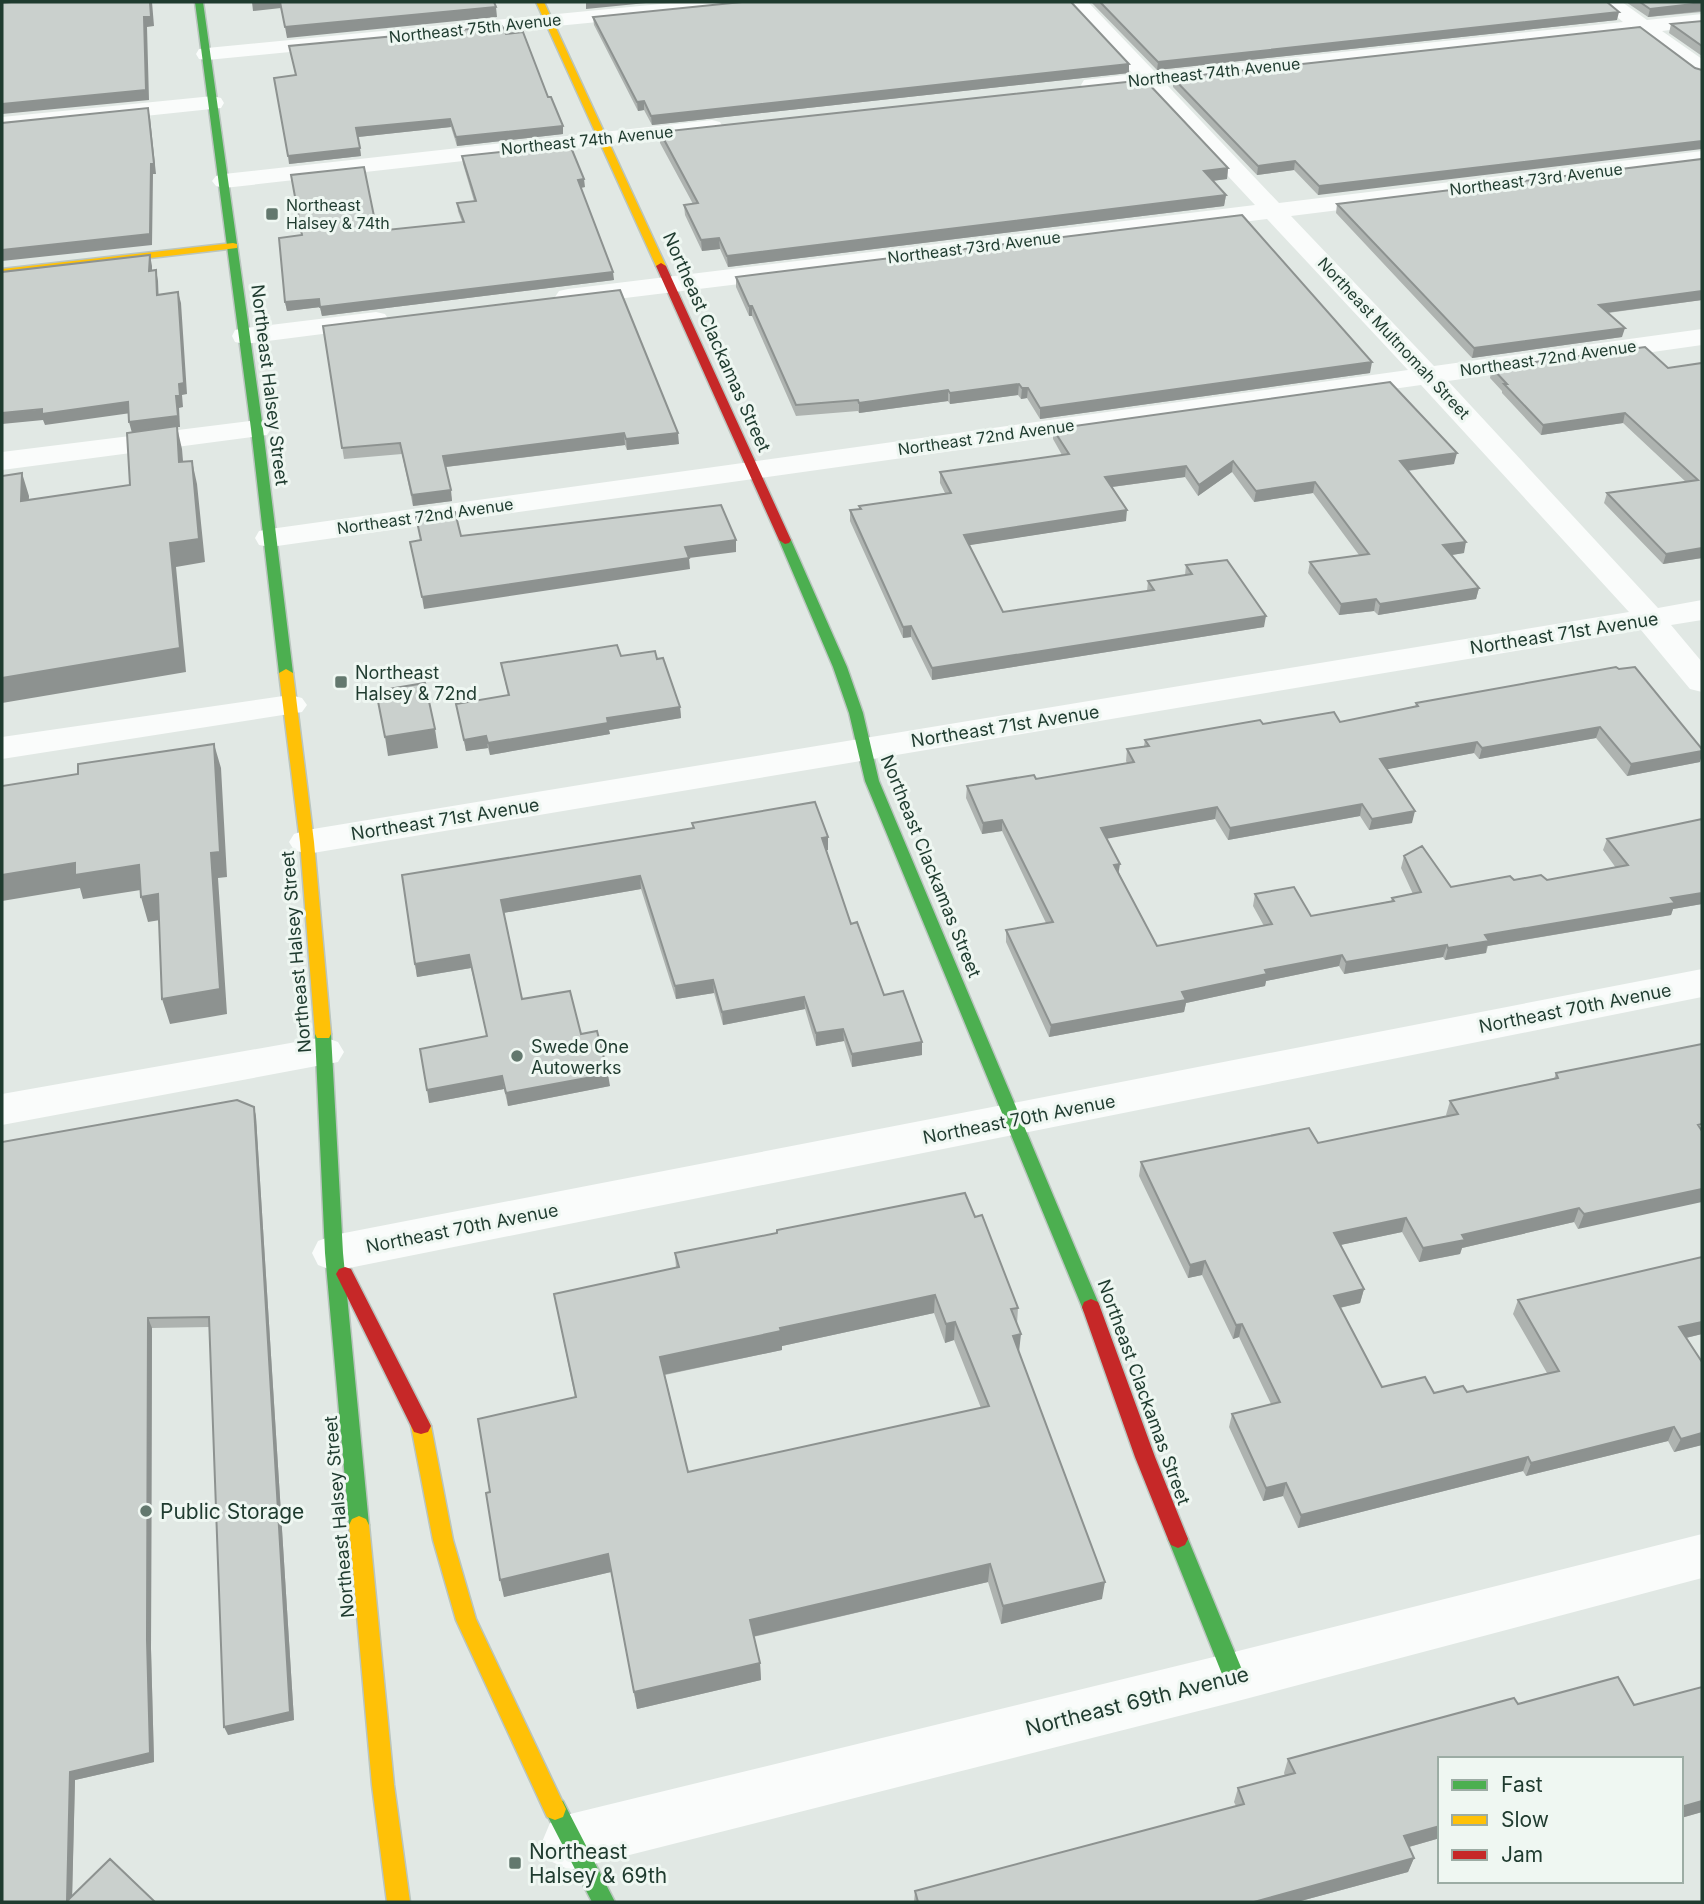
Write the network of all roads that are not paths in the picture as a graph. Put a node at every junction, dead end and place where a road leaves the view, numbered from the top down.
1 (199, 2) edge
2 (742, 2) edge
3 (1077, 2) edge
4 (1609, 2) edge
5 (544, 11) edge
6 (1702, 20) edge
7 (1642, 26) junction
8 (207, 54) junction
9 (1702, 69) edge
10 (1149, 79) junction
11 (1067, 88) edge
12 (213, 103) junction
13 (2, 124) edge
14 (740, 124) edge
15 (603, 139) junction
16 (1702, 158) edge
17 (224, 181) junction
18 (1273, 211) junction
19 (233, 246) junction
20 (2, 272) edge
21 (670, 285) junction
22 (547, 299) edge
23 (396, 318) edge
24 (245, 336) junction
25 (1702, 337) edge
26 (1429, 375) junction
27 (257, 429) junction
28 (2, 461) edge
29 (754, 469) junction
30 (270, 538) junction
31 (1702, 610) edge
32 (1650, 619) junction
33 (1702, 682) edge
34 (290, 705) junction
35 (2, 748) edge
36 (865, 750) junction
37 (307, 842) junction
38 (1702, 983) edge
39 (324, 1052) junction
40 (2, 1110) edge
41 (1015, 1120) junction
42 (334, 1253) junction
43 (1702, 1556) edge
44 (1234, 1677) junction
45 (570, 1842) junction
46 (399, 1902) edge
47 (604, 1902) edge

1 - 8 main road, Northeast Halsey Street
2 - 5 street, Northeast 75th Avenue
3 - 10 street, Northeast Multnomah Street
4 - 7 street
5 - 8 street, Northeast 75th Avenue
5 - 15 main road, Northeast Clackamas Street
6 - 7 street, Northeast 74th Avenue
7 - 9 street
7 - 10 street, Northeast 74th Avenue
8 - 12 main road, Northeast Halsey Street
10 - 11 street, Northeast 74th Avenue
10 - 18 street, Northeast Multnomah Street
12 - 13 street
12 - 17 main road, Northeast Halsey Street
14 - 15 street, Northeast 74th Avenue
15 - 17 street, Northeast 74th Avenue
15 - 21 main road, Northeast Clackamas Street
16 - 18 street, Northeast 73rd Avenue
17 - 19 main road, Northeast Halsey Street
18 - 21 street, Northeast 73rd Avenue
18 - 26 street, Northeast Multnomah Street
19 - 20 main road
19 - 24 main road, Northeast Halsey Street
21 - 22 street, Northeast 73rd Avenue
21 - 29 main road, Northeast Clackamas Street
23 - 24 street
24 - 27 main road, Northeast Halsey Street
25 - 26 street, Northeast 72nd Avenue
26 - 29 street, Northeast 72nd Avenue
26 - 32 street, Northeast Multnomah Street
27 - 28 street
27 - 30 main road, Northeast Halsey Street
29 - 30 street, Northeast 72nd Avenue
29 - 36 main road, Northeast Clackamas Street
30 - 34 main road, Northeast Halsey Street
31 - 32 street, Northeast 71st Avenue
32 - 33 street, Northeast Multnomah Street
32 - 36 street, Northeast 71st Avenue
34 - 35 street
34 - 37 main road, Northeast Halsey Street
36 - 37 street, Northeast 71st Avenue
36 - 41 main road, Northeast Clackamas Street
37 - 39 main road, Northeast Halsey Street
38 - 41 street, Northeast 70th Avenue
39 - 40 street
39 - 42 main road, Northeast Halsey Street
41 - 42 street, Northeast 70th Avenue
41 - 44 main road, Northeast Clackamas Street
42 - 45 main road
42 - 46 main road, Northeast Halsey Street
43 - 44 street, Northeast 69th Avenue
44 - 45 street, Northeast 69th Avenue
45 - 47 main road

